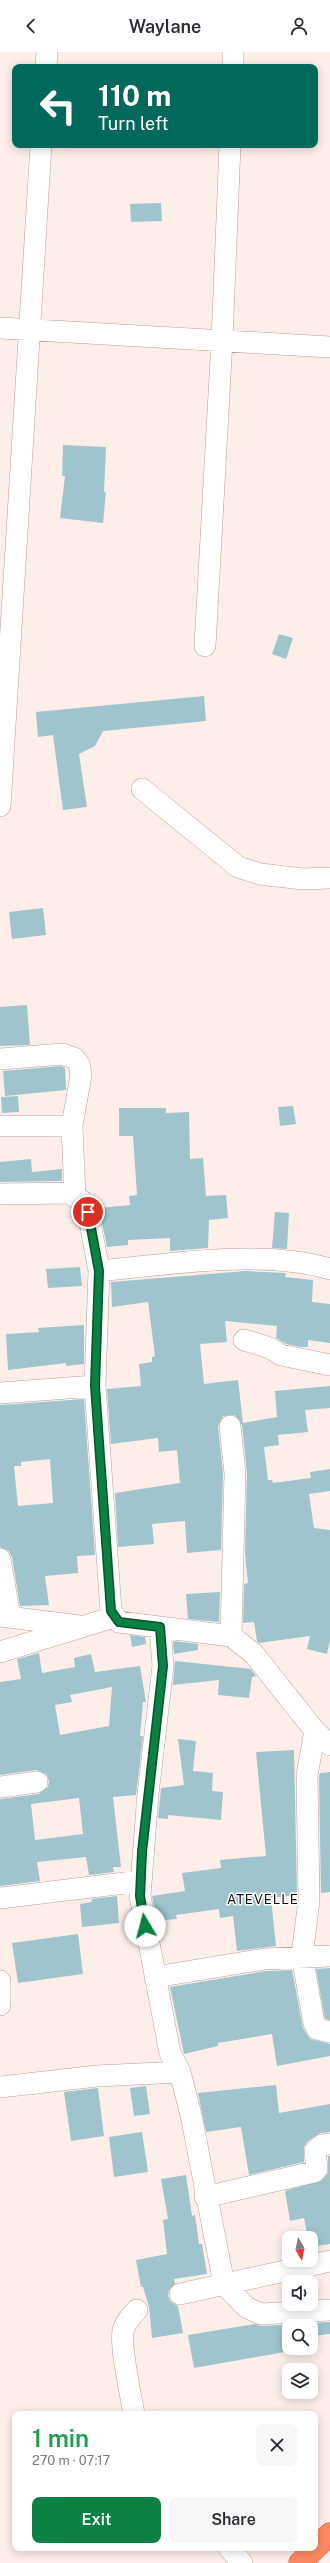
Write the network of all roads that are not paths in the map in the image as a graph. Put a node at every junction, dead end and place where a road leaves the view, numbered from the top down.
1 (47, 52) edge
2 (234, 52) edge
3 (46, 64) edge
4 (233, 64) edge
5 (40, 148) edge
6 (230, 148) edge
7 (0, 328) edge
8 (28, 330) junction
9 (222, 340) junction
10 (330, 347) edge
11 (205, 646) dead end
12 (142, 789) dead end
13 (0, 806) edge
14 (330, 878) edge
15 (0, 1059) edge
16 (0, 1126) edge
17 (72, 1126) junction
18 (0, 1194) edge
19 (75, 1197) junction
20 (330, 1269) edge
21 (99, 1271) junction
22 (244, 1340) dead end
23 (330, 1365) edge
24 (95, 1386) junction
25 (0, 1393) edge
26 (230, 1426) dead end
27 (0, 1559) edge
28 (5, 1617) edge
29 (114, 1617) junction
30 (85, 1627) junction
31 (160, 1627) junction
32 (231, 1636) junction
33 (0, 1652) edge
34 (315, 1731) junction
35 (330, 1745) edge
36 (37, 1782) dead end
37 (0, 1787) edge
38 (141, 1881) junction
39 (0, 1898) edge
40 (302, 1956) junction
41 (330, 1956) edge
42 (155, 1977) junction
43 (0, 1981) edge
44 (0, 2005) edge
45 (330, 2032) edge
46 (180, 2072) junction
47 (0, 2087) edge
48 (330, 2144) edge
49 (205, 2197) junction
50 (330, 2261) edge
51 (224, 2284) junction
52 (180, 2294) dead end
53 (136, 2310) dead end
54 (330, 2310) edge
55 (133, 2411) edge
56 (330, 2534) edge
57 (318, 2546) edge
58 (232, 2551) edge
59 (312, 2551) edge
60 (242, 2563) edge
61 (300, 2563) edge

1 - 3 street
2 - 4 street
5 - 8 street
6 - 9 street
7 - 8 street
8 - 9 street
8 - 13 street
9 - 10 street
9 - 11 street
12 - 14 street
15 - 17 street
16 - 17 street
17 - 19 street
18 - 19 street
19 - 21 street
20 - 21 street
21 - 24 street
22 - 23 street
24 - 25 street
24 - 29 street
26 - 32 street
27 - 28 street
28 - 30 street
29 - 30 street
29 - 31 street
30 - 33 street
31 - 32 street
31 - 38 street
32 - 34 street
34 - 35 street
34 - 40 street
36 - 37 street
38 - 39 street
38 - 42 street
40 - 41 street
40 - 42 street
40 - 45 street
42 - 46 street
43 - 44 street
46 - 47 street
46 - 49 street
48 - 49 street
49 - 51 street
50 - 51 street
51 - 52 street
51 - 54 street
53 - 55 street
56 - 57 highway
58 - 60 street
59 - 61 highway

